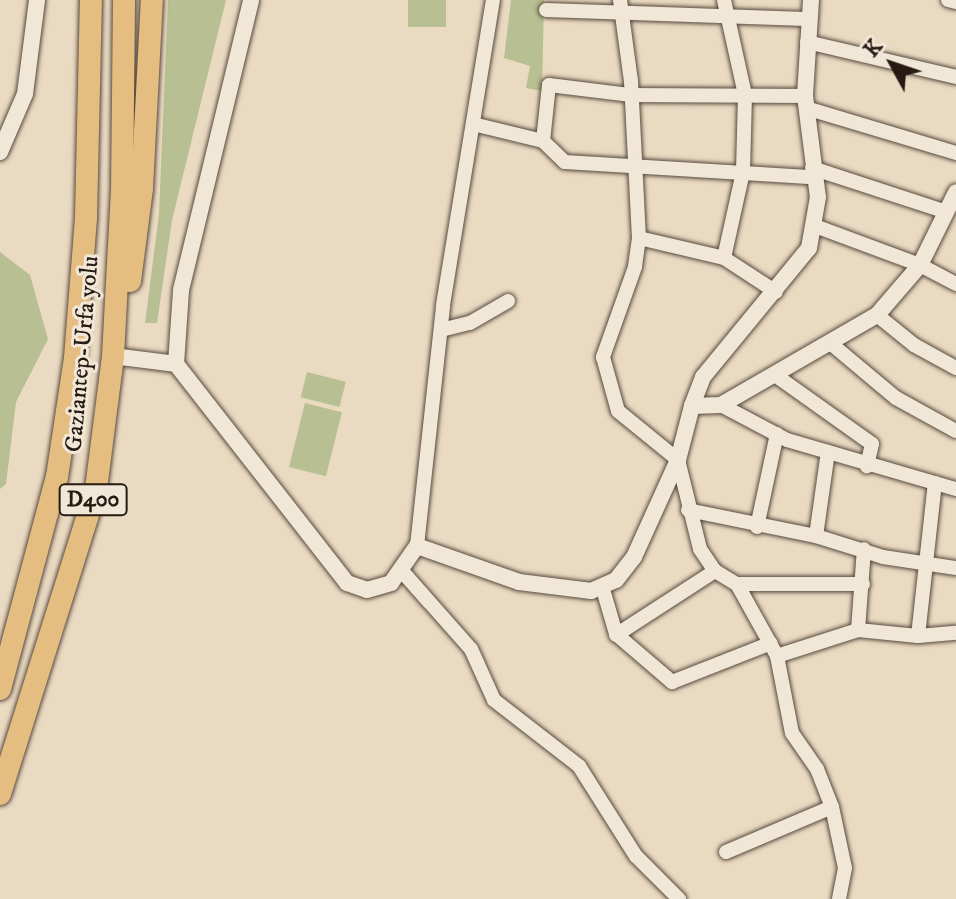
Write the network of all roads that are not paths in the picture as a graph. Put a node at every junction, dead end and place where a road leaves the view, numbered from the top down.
1 (37, 0) edge
2 (91, 0) edge
3 (124, 0) edge
4 (152, 0) edge
5 (251, 0) edge
6 (493, 0) edge
7 (724, 0) edge
8 (811, 0) edge
9 (948, 0) edge
10 (956, 2) edge
11 (620, 6) edge
12 (546, 10) dead end
13 (724, 16) junction
14 (806, 19) junction
15 (807, 42) junction
16 (956, 77) edge
17 (631, 95) junction
18 (745, 95) junction
19 (806, 102) junction
20 (473, 124) junction
21 (543, 141) junction
22 (0, 152) edge
23 (956, 153) edge
24 (635, 168) junction
25 (743, 172) junction
26 (813, 172) junction
27 (956, 192) edge
28 (949, 218) edge
29 (815, 226) junction
30 (639, 238) junction
31 (724, 258) junction
32 (920, 265) junction
33 (956, 284) edge
34 (776, 292) junction
35 (508, 301) dead end
36 (877, 315) junction
37 (441, 330) junction
38 (829, 342) junction
39 (113, 356) junction
40 (176, 364) junction
41 (956, 368) edge
42 (775, 375) junction
43 (721, 405) junction
44 (692, 406) junction
45 (956, 431) edge
46 (777, 434) junction
47 (828, 452) junction
48 (678, 460) junction
49 (867, 466) junction
50 (935, 483) junction
51 (956, 489) edge
52 (688, 510) junction
53 (757, 527) junction
54 (816, 536) junction
55 (417, 546) junction
56 (864, 549) junction
57 (927, 563) junction
58 (956, 568) edge
59 (401, 570) junction
60 (715, 571) junction
61 (737, 584) junction
62 (863, 584) junction
63 (602, 586) junction
64 (429, 602) dead end
65 (858, 630) junction
66 (956, 633) edge
67 (616, 635) junction
68 (918, 636) junction
69 (774, 649) junction
70 (0, 689) edge
71 (0, 794) edge
72 (832, 807) junction
73 (726, 852) dead end
74 (679, 899) edge
75 (839, 899) edge

1 - 22 street
2 - 70 highway, Gaziantep-Urfa yolu / D400
3 - 39 highway, Gaziantep-Urfa yolu / D400
4 - 39 highway
5 - 40 street
6 - 20 street
7 - 13 street
8 - 14 street
9 - 10 street
11 - 12 street
11 - 13 street
11 - 17 street
13 - 14 street
13 - 18 street
14 - 15 street
15 - 16 street
15 - 19 street
17 - 18 street
17 - 21 street
17 - 24 street
18 - 19 street
18 - 25 street
19 - 23 street
19 - 26 street
20 - 21 street
20 - 37 street
21 - 24 street
24 - 25 street
24 - 30 street
25 - 26 street
25 - 31 street
26 - 28 street
26 - 29 street
27 - 28 street
28 - 32 street
29 - 32 street
29 - 34 street
30 - 31 street
30 - 48 street
31 - 34 street
32 - 33 street
32 - 36 street
34 - 44 street
35 - 37 street
36 - 38 street
36 - 41 street
37 - 55 street
38 - 42 street
38 - 45 street
39 - 40 street
39 - 71 highway, Gaziantep-Urfa yolu / D400
40 - 59 street
42 - 43 street
42 - 49 street
43 - 44 street
43 - 46 street
44 - 48 street
46 - 47 street
46 - 53 street
47 - 49 street
47 - 54 street
48 - 52 street
48 - 63 street
49 - 50 street
50 - 51 street
50 - 57 street
52 - 53 street
52 - 60 street
53 - 54 street
54 - 56 street
55 - 59 street
55 - 63 street
56 - 57 street
56 - 62 street
57 - 58 street
57 - 68 street
59 - 64 street
59 - 74 street
60 - 61 street
60 - 67 street
61 - 62 street
61 - 69 street
62 - 65 street
63 - 67 street
65 - 68 street
65 - 69 street
66 - 68 street
67 - 69 street
69 - 72 street
72 - 73 street
72 - 75 street

